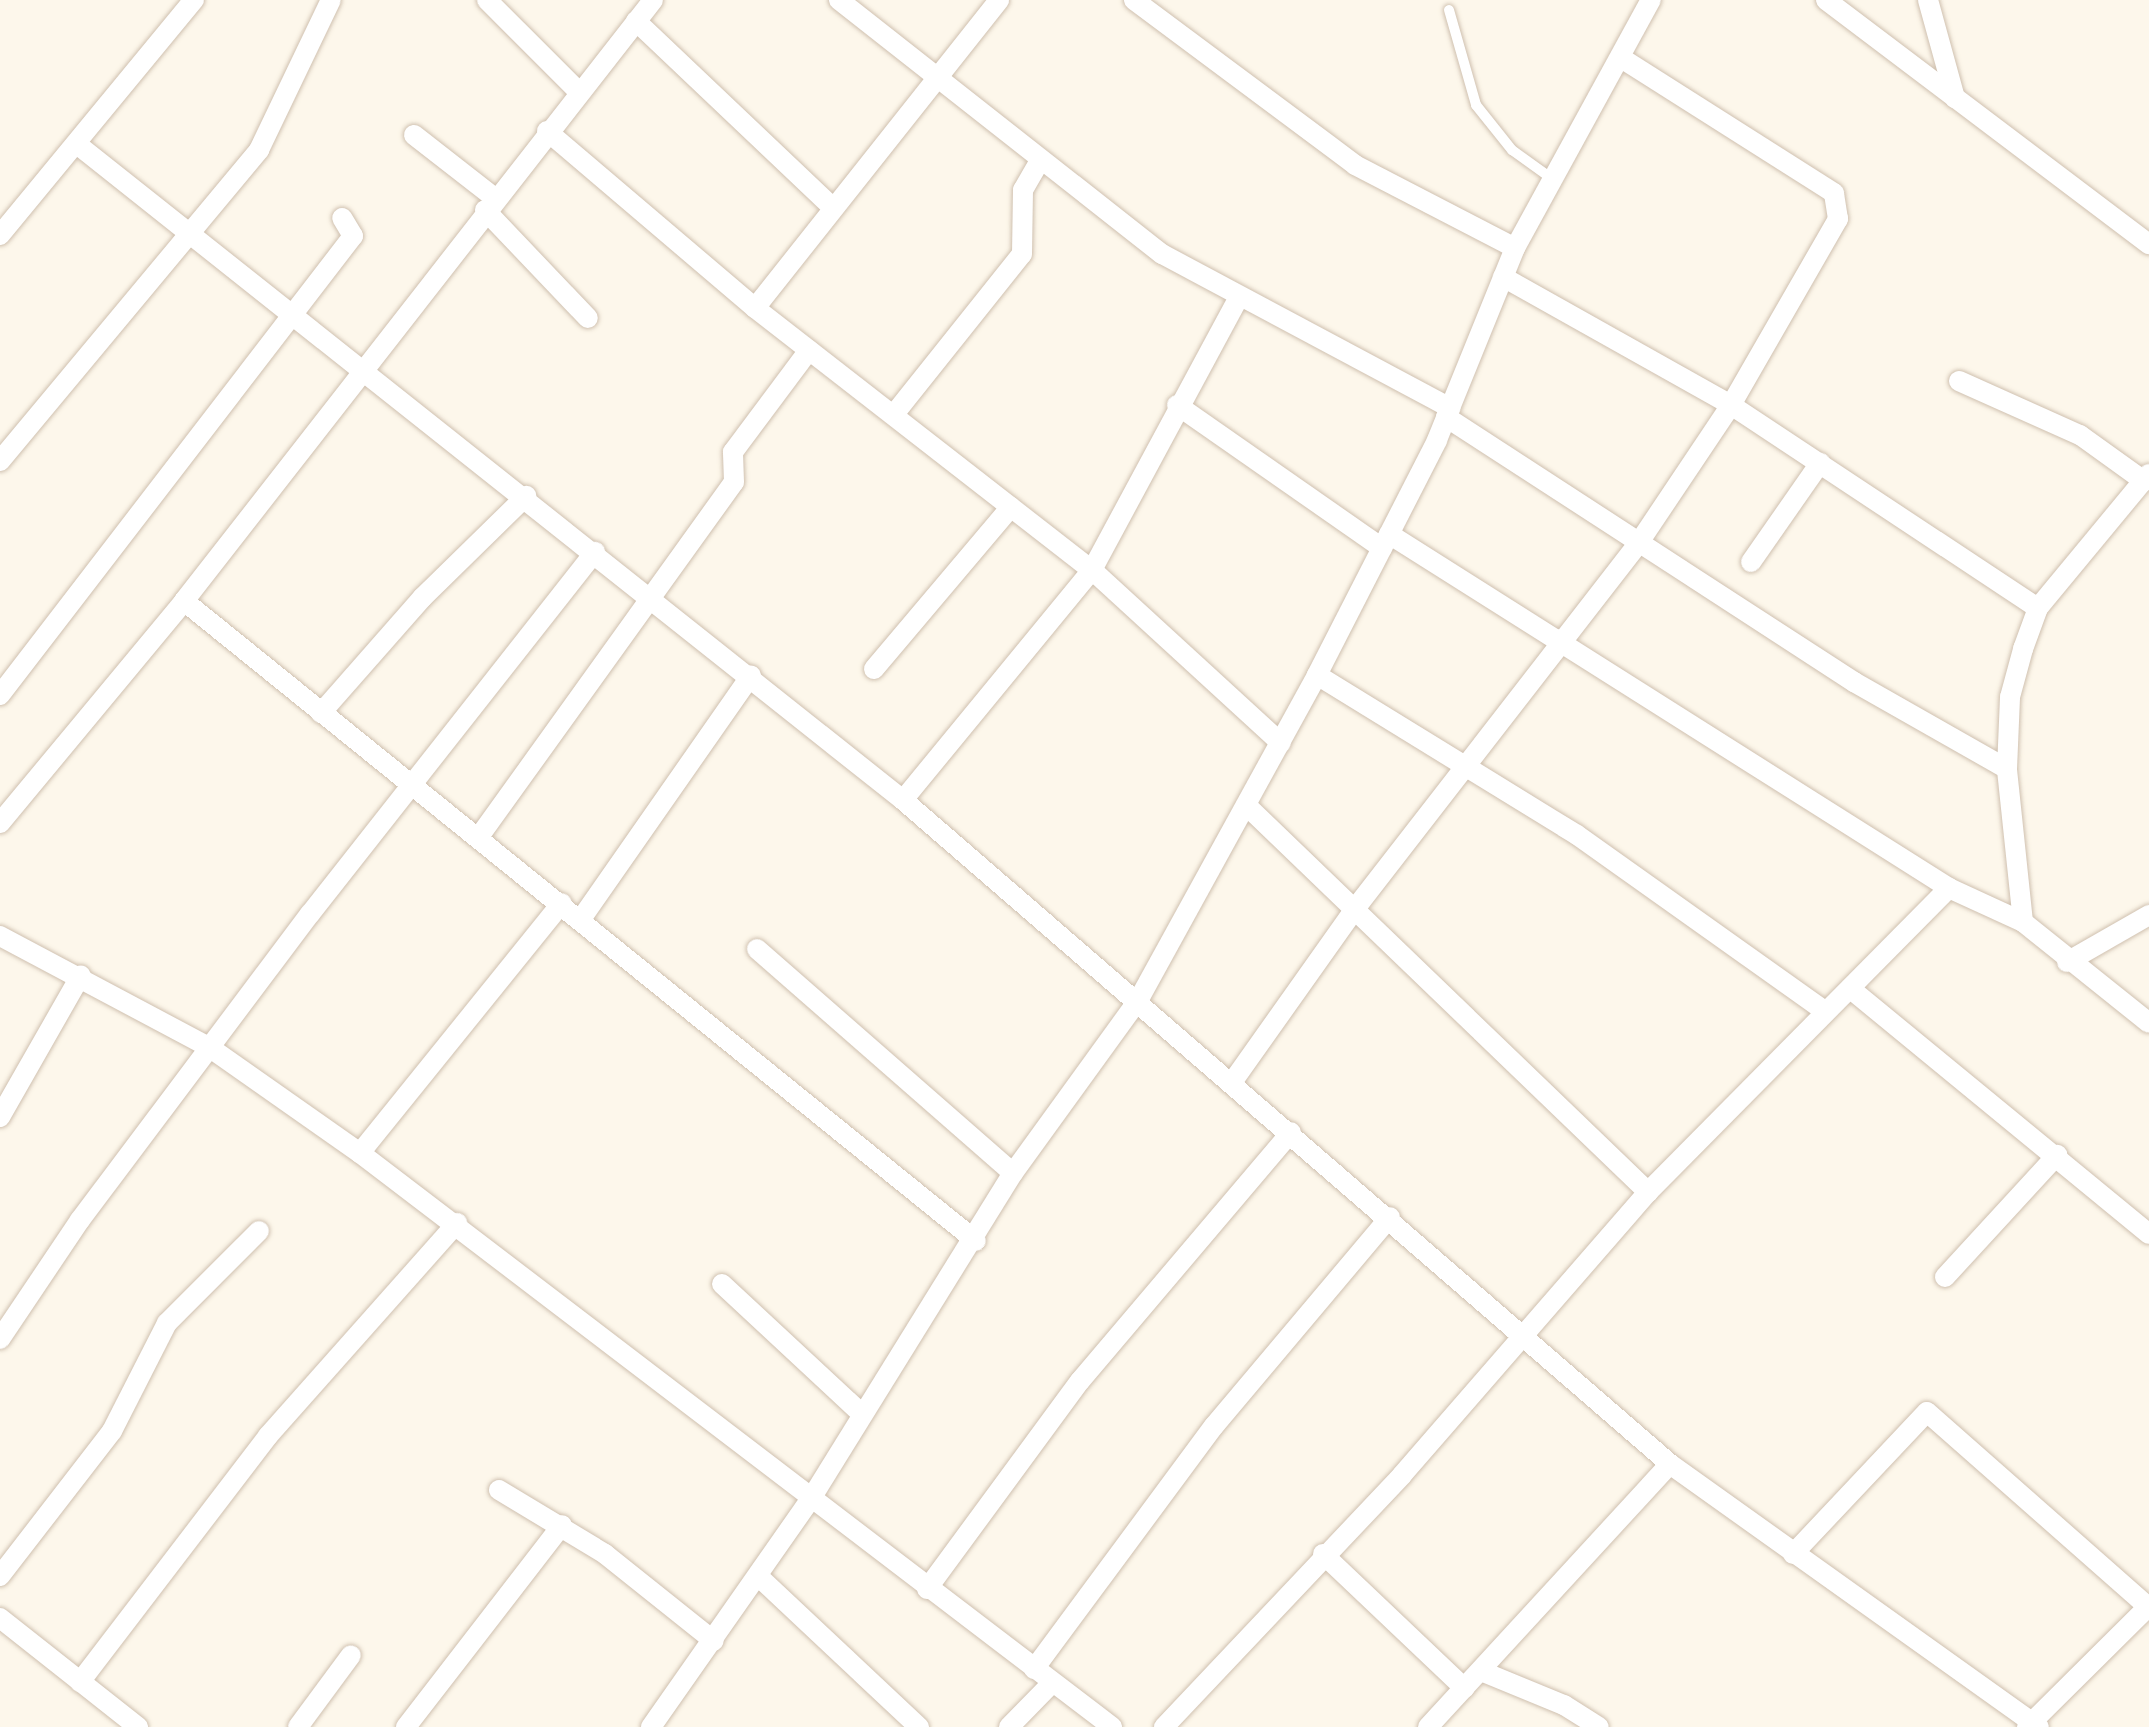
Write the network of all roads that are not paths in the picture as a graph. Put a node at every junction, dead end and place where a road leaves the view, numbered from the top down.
1 (194, 0) edge
2 (331, 0) edge
3 (487, 0) edge
4 (653, 0) edge
5 (839, 0) edge
6 (999, 0) edge
7 (1134, 0) edge
8 (1651, 0) edge
9 (1826, 0) edge
10 (1928, 0) edge
11 (1449, 10) dead end
12 (636, 21) junction
13 (1623, 59) junction
14 (938, 81) junction
15 (577, 90) junction
16 (1955, 98) junction
17 (547, 131) junction
18 (414, 135) dead end
19 (78, 145) junction
20 (1040, 161) junction
21 (1551, 178) junction
22 (490, 204) junction
23 (830, 205) junction
24 (342, 218) dead end
25 (190, 232) junction
26 (0, 235) edge
27 (2149, 244) edge
28 (1515, 248) junction
29 (1503, 277) junction
30 (1239, 297) junction
31 (755, 308) junction
32 (295, 314) junction
33 (588, 318) dead end
34 (809, 350) junction
35 (362, 368) junction
36 (1959, 381) dead end
37 (1177, 405) junction
38 (1731, 405) junction
39 (1448, 412) junction
40 (895, 413) junction
41 (0, 461) edge
42 (1820, 463) junction
43 (2147, 478) edge
44 (526, 496) junction
45 (1011, 507) junction
46 (1385, 541) junction
47 (1640, 541) junction
48 (595, 552) junction
49 (1751, 562) dead end
50 (1092, 570) junction
51 (650, 596) junction
52 (184, 601) junction
53 (2038, 608) junction
54 (1565, 646) junction
55 (874, 669) dead end
56 (751, 675) junction
57 (1317, 675) junction
58 (0, 695) edge
59 (321, 713) junction
60 (1281, 743) junction
61 (1466, 769) junction
62 (2007, 769) junction
63 (411, 781) junction
64 (903, 800) junction
65 (1247, 806) junction
66 (0, 823) edge
67 (481, 834) junction
68 (1949, 888) junction
69 (562, 903) junction
70 (1354, 910) junction
71 (2149, 915) edge
72 (581, 919) junction
73 (2023, 922) junction
74 (0, 936) edge
75 (757, 949) dead end
76 (2067, 962) junction
77 (81, 975) junction
78 (1852, 990) junction
79 (1139, 999) junction
80 (1825, 1011) junction
81 (2149, 1023) edge
82 (209, 1047) junction
83 (1233, 1081) junction
84 (0, 1117) edge
85 (1291, 1132) junction
86 (360, 1153) junction
87 (2057, 1155) junction
88 (1013, 1173) junction
89 (1648, 1192) junction
90 (1390, 1217) junction
91 (457, 1223) junction
92 (259, 1231) dead end
93 (2149, 1234) edge
94 (976, 1241) junction
95 (1945, 1277) dead end
96 (722, 1284) dead end
97 (1526, 1336) junction
98 (0, 1339) edge
99 (861, 1413) junction
100 (1670, 1464) junction
101 (499, 1490) dead end
102 (812, 1497) junction
103 (562, 1525) junction
104 (1323, 1554) junction
105 (1793, 1554) junction
106 (0, 1576) edge
107 (758, 1576) junction
108 (927, 1589) junction
109 (2149, 1607) edge
110 (0, 1618) edge
111 (714, 1641) junction
112 (351, 1655) dead end
113 (1034, 1669) junction
114 (1481, 1671) junction
115 (80, 1682) junction
116 (1052, 1683) junction
117 (1464, 1688) junction
118 (2033, 1725) edge
119 (136, 1727) edge
120 (298, 1727) edge
121 (406, 1727) edge
122 (651, 1727) edge
123 (919, 1727) edge
124 (1009, 1727) edge
125 (1112, 1727) edge
126 (1164, 1727) edge
127 (1428, 1727) edge
128 (1599, 1727) edge

1 - 19 street
2 - 25 street
3 - 15 street
4 - 12 street
5 - 14 street
6 - 14 street
7 - 28 street
8 - 13 street
9 - 16 street
10 - 16 street
11 - 21 lane
12 - 15 street
12 - 23 street
13 - 21 street
13 - 38 street
14 - 20 street
14 - 23 street
15 - 17 street
16 - 27 street
17 - 22 street
17 - 31 street
18 - 22 street
19 - 25 street
19 - 26 street
20 - 30 street
20 - 40 street
21 - 28 street
22 - 33 street
22 - 35 street
23 - 31 street
24 - 32 street
25 - 32 street
25 - 41 street
28 - 29 street
29 - 38 street
29 - 39 street
30 - 37 street
30 - 39 street
31 - 34 street
32 - 35 street
32 - 58 street
34 - 40 street
34 - 51 street
35 - 44 street
35 - 52 street
36 - 43 street
37 - 46 street
37 - 50 street
38 - 42 street
38 - 47 street
39 - 46 street
39 - 47 street
40 - 45 street
42 - 49 street
42 - 53 street
43 - 53 street
44 - 48 street
44 - 59 street
45 - 50 street
45 - 55 street
46 - 54 street
46 - 57 street
47 - 54 street
47 - 62 street
48 - 51 street
48 - 63 street
50 - 60 street
50 - 64 street
51 - 56 street
51 - 67 street
52 - 59 street
52 - 66 street
53 - 62 street
54 - 61 street
54 - 68 street
56 - 64 street
56 - 72 street
57 - 60 street
57 - 61 street
59 - 63 street
60 - 65 street
61 - 70 street
61 - 80 street
62 - 73 street
63 - 67 street
63 - 82 street
64 - 79 street
65 - 70 street
65 - 79 street
67 - 69 street
68 - 73 street
68 - 78 street
69 - 72 street
69 - 86 street
70 - 83 street
70 - 89 street
71 - 76 street
72 - 94 street
73 - 76 street
74 - 77 street
75 - 88 street
76 - 81 street
77 - 82 street
77 - 84 street
78 - 80 street
78 - 87 street
79 - 83 street
79 - 88 street
80 - 89 street
82 - 86 street
82 - 98 street
83 - 85 street
85 - 90 street
85 - 108 street
86 - 91 street
87 - 93 street
87 - 95 street
88 - 94 street
89 - 97 street
90 - 97 street
90 - 113 street
91 - 102 street
91 - 115 street
92 - 106 street
94 - 99 street
96 - 99 street
97 - 100 street
97 - 104 street
99 - 102 street
100 - 105 street
100 - 114 street
101 - 103 street
102 - 107 street
102 - 108 street
103 - 111 street
103 - 121 street
104 - 117 street
104 - 126 street
105 - 109 street
105 - 118 street
107 - 111 street
107 - 123 street
108 - 113 street
109 - 118 street
110 - 115 street
111 - 122 street
112 - 120 street
113 - 116 street
114 - 117 street
114 - 128 street
115 - 119 street
116 - 124 street
116 - 125 street
117 - 127 street

